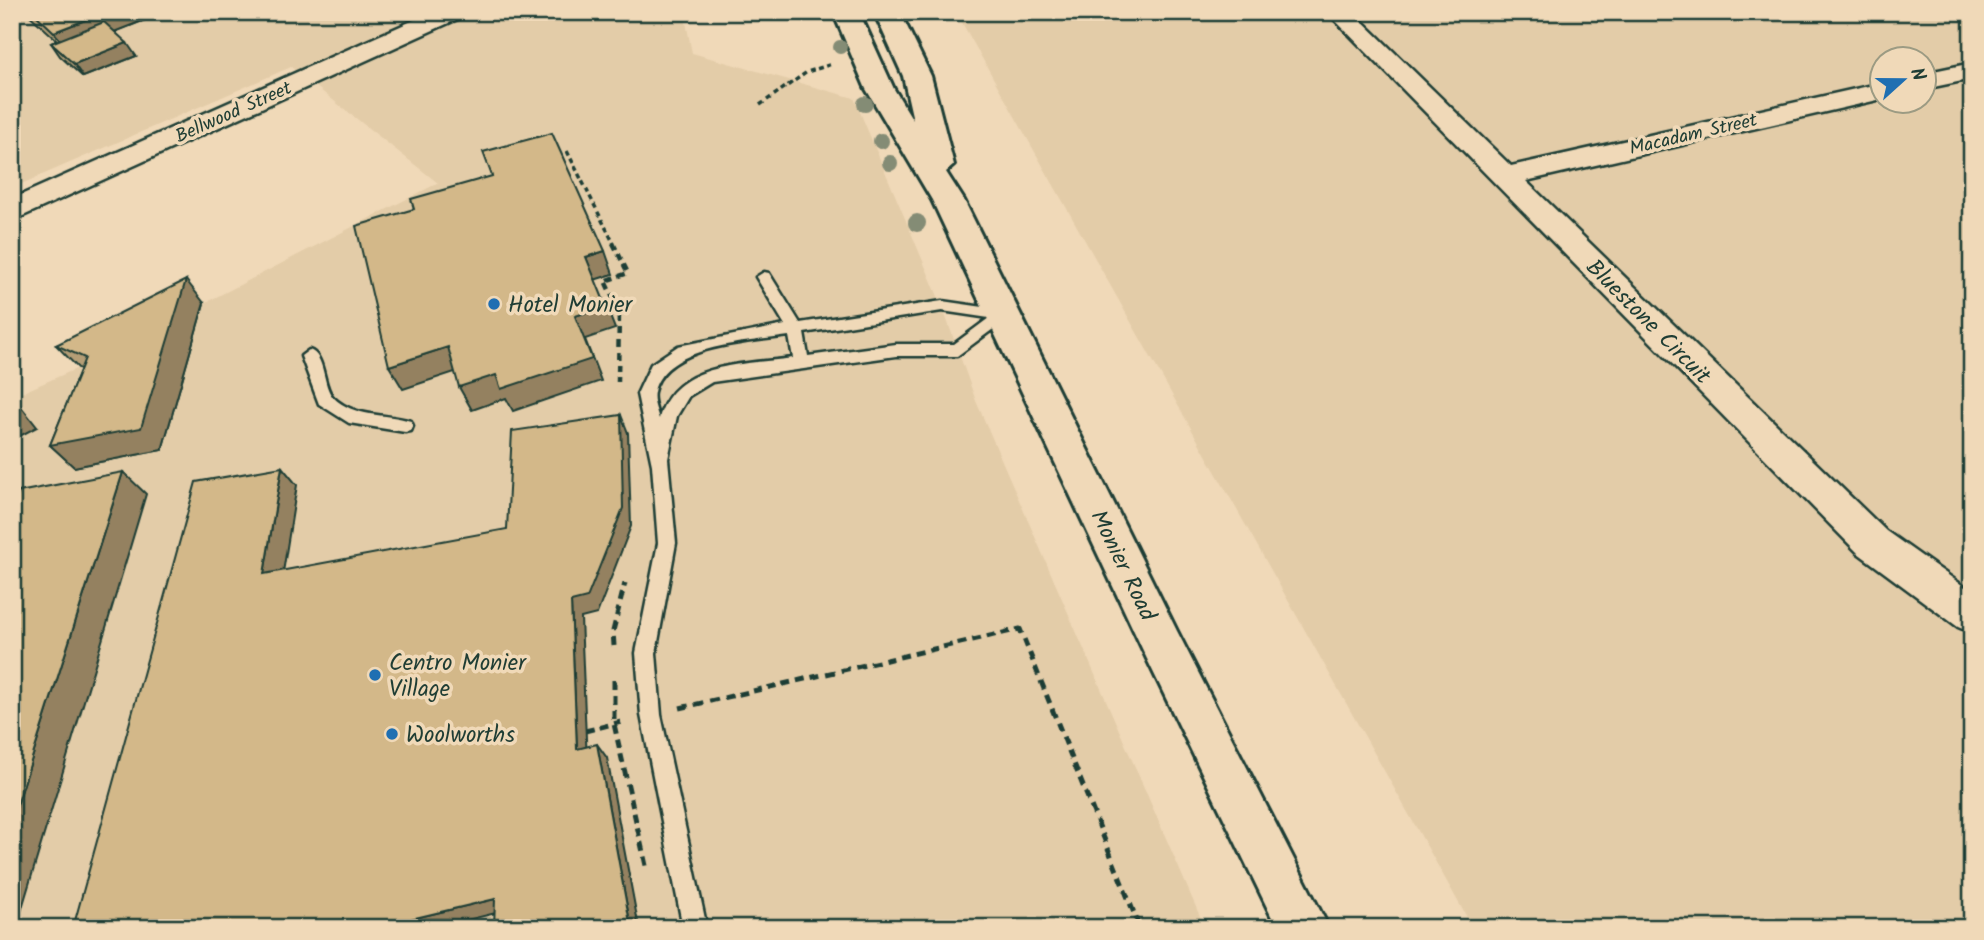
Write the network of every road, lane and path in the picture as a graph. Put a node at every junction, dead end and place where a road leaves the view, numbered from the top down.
1 (453, 12) edge
2 (846, 12) edge
3 (887, 12) edge
4 (1339, 12) edge
5 (840, 61) dead end
6 (1972, 71) edge
7 (1938, 78) edge
8 (1868, 94) edge
9 (760, 105) dead end
10 (567, 151) dead end
11 (1503, 177) junction
12 (948, 200) junction
13 (12, 211) edge
14 (764, 276) dead end
15 (1004, 315) junction
16 (796, 330) junction
17 (309, 356) dead end
18 (801, 361) junction
19 (618, 385) dead end
20 (405, 426) dead end
21 (661, 465) junction
22 (1972, 615) edge
23 (651, 715) junction
24 (585, 731) dead end
25 (695, 928) edge
26 (1140, 928) edge
27 (1304, 928) edge

1 - 13 street, Bellwood Street
2 - 12 main road, Monier Road
3 - 12 main road, Monier Road
4 - 11 street, Bluestone Circuit
5 - 9 path
6 - 7 street
8 - 11 street, Macadam Street
10 - 19 path
11 - 22 street, Bluestone Circuit
12 - 15 main road, Monier Road
14 - 16 lane
15 - 16 lane
15 - 18 lane
15 - 27 main road, Monier Road
16 - 18 lane
16 - 21 lane
17 - 20 lane
18 - 21 lane
21 - 23 lane
23 - 24 path
23 - 25 lane
23 - 26 path

